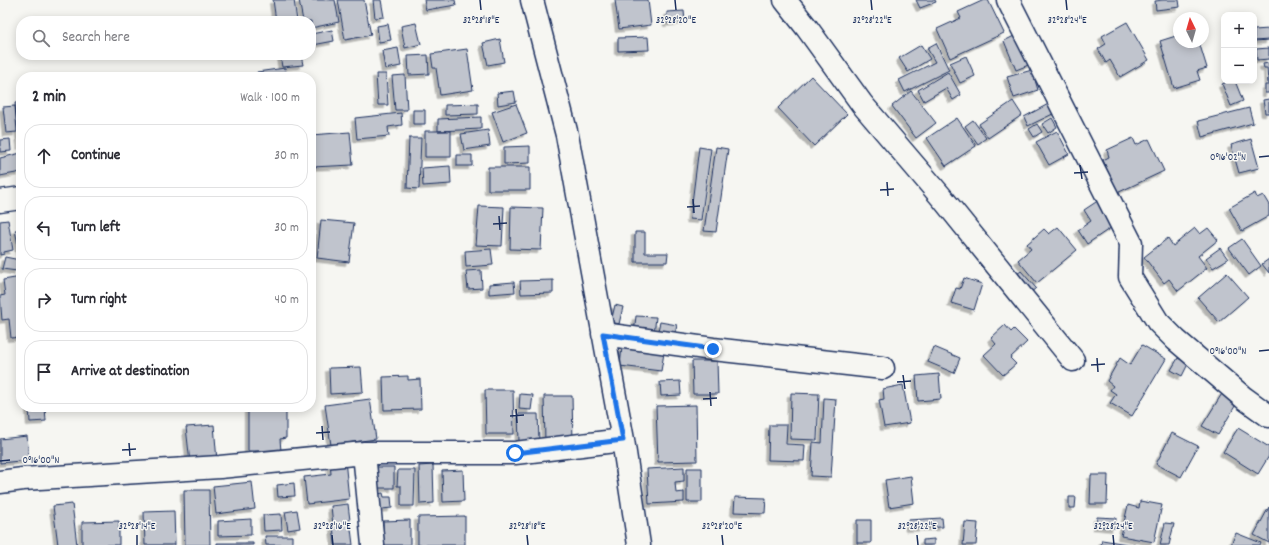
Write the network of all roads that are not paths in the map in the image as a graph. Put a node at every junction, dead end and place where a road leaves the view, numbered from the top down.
1 (532, 0) edge
2 (785, 0) edge
3 (1008, 0) edge
4 (16, 199) edge
5 (0, 201) edge
6 (603, 334) junction
7 (1073, 360) dead end
8 (883, 368) dead end
9 (1269, 416) edge
10 (623, 440) junction
11 (364, 453) junction
12 (0, 482) edge
13 (373, 545) edge
14 (643, 545) edge

1 - 6 street
2 - 7 street
3 - 9 street
4 - 5 street
6 - 8 street
6 - 10 street
10 - 11 street
10 - 14 street
11 - 12 street
11 - 13 street

